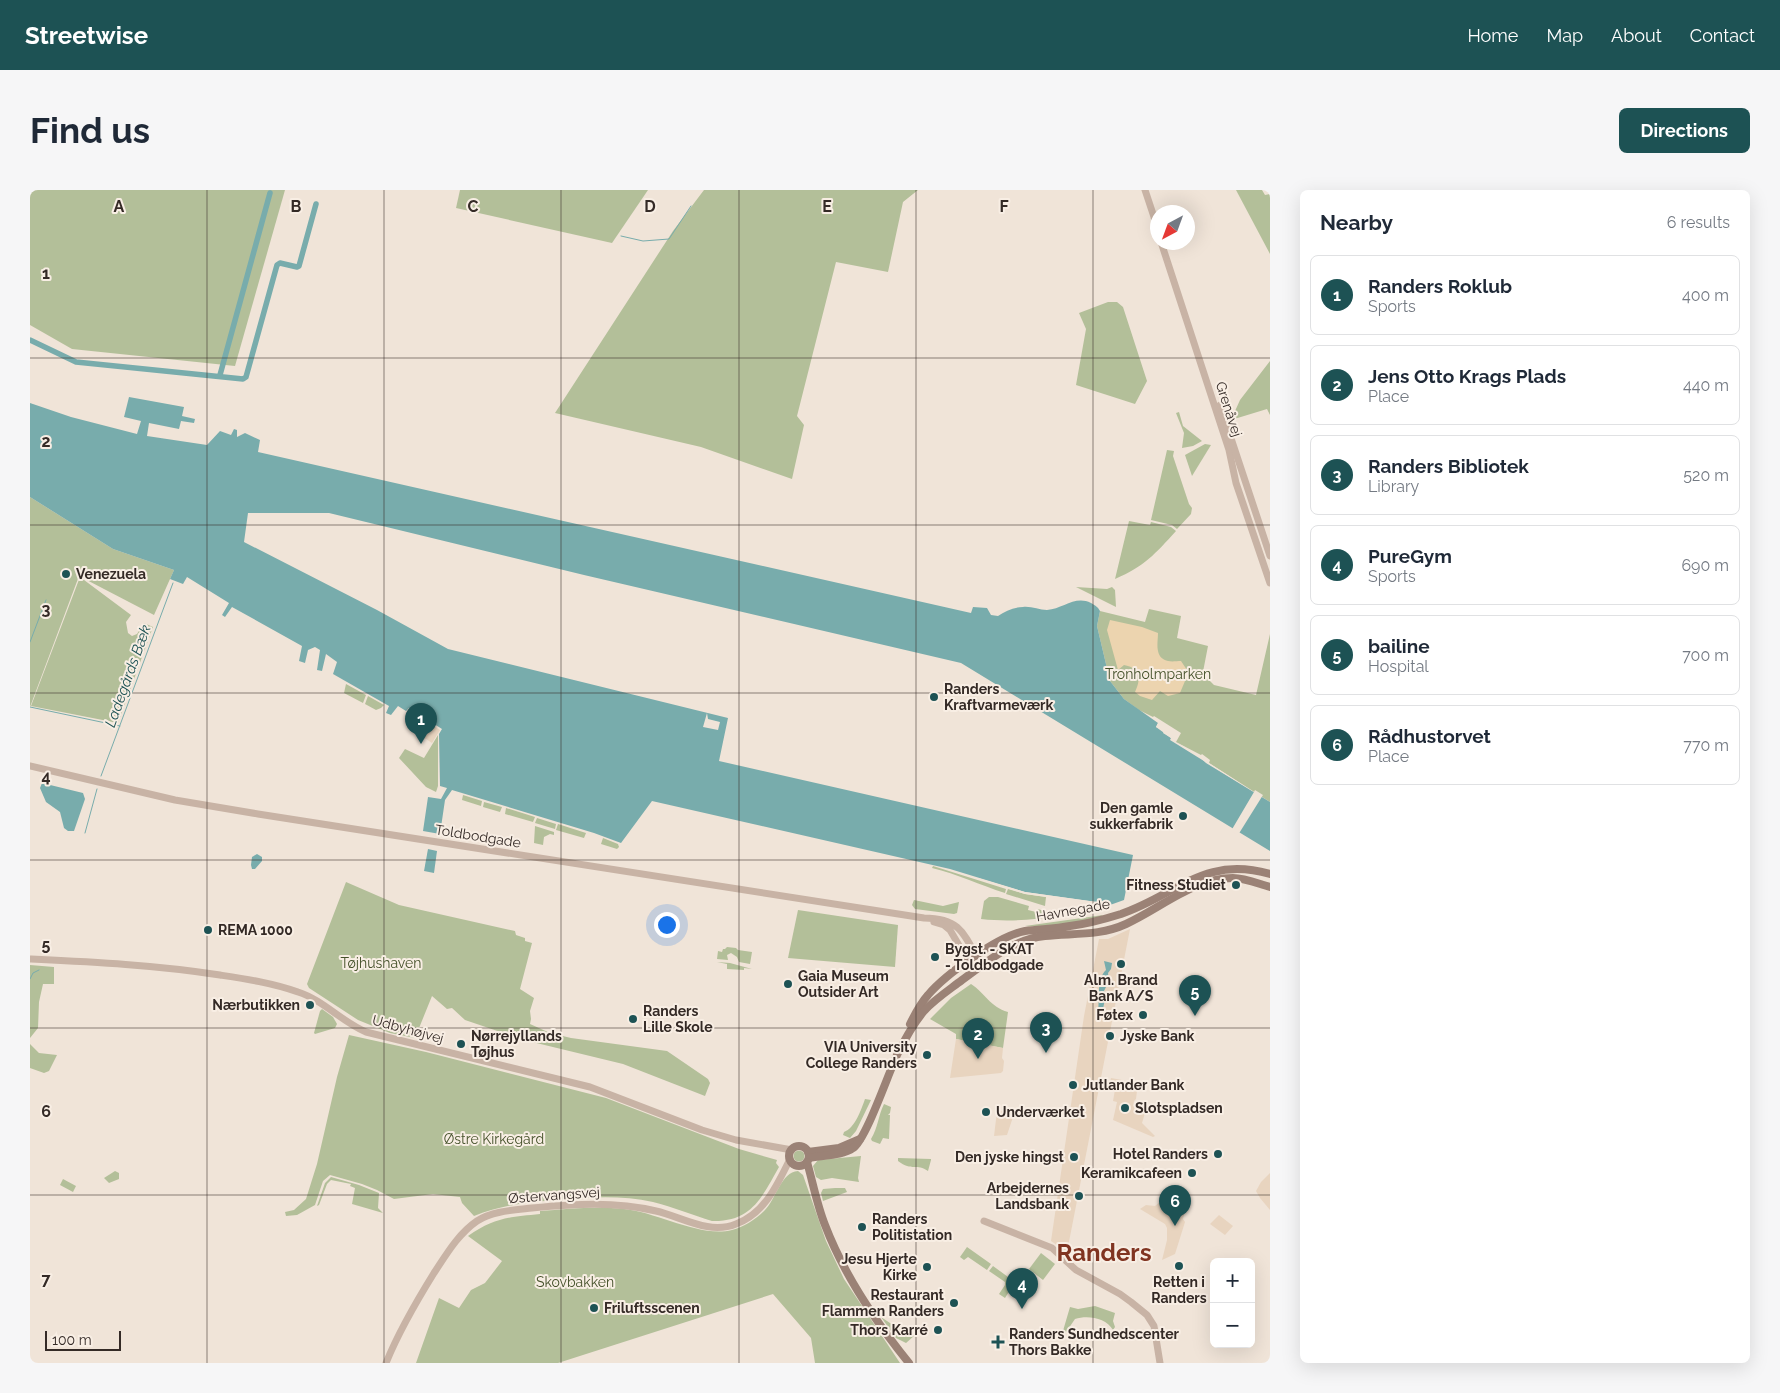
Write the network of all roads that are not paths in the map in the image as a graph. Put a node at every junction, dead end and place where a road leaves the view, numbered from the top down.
1 (1145, 190) edge
2 (1151, 205) edge
3 (1164, 250) edge
4 (1168, 250) edge
5 (1236, 483) junction
6 (1245, 503) dead end
7 (1270, 556) edge
8 (1270, 583) edge
9 (30, 766) edge
10 (1270, 874) edge
11 (1235, 878) junction
12 (1270, 882) edge
13 (1270, 886) edge
14 (924, 918) junction
15 (976, 956) junction
16 (30, 959) edge
17 (968, 962) junction
18 (974, 971) junction
19 (898, 1053) junction
20 (799, 1158) junction
21 (984, 1221) dead end
22 (386, 1363) edge
23 (909, 1363) edge
24 (1160, 1363) edge

1 - 2 street
3 - 5 street, Grenåvej
4 - 7 street, Grenåvej
5 - 6 street
5 - 8 street, Grenåvej
9 - 14 street, Toldbodgade
10 - 15 main road, Havnegade
11 - 12 main road
11 - 13 main road, Havnegade
11 - 18 main road, Havnegade
14 - 15 street, Toldbodgade
14 - 17 street, Toldbodgade
15 - 17 main road, Havnegade
16 - 20 street, Udbyhøjvej
17 - 18 street, Toldbodgade
17 - 19 main road, Havnegade
18 - 19 main road, Havnegade
19 - 20 main road
20 - 22 street, Østervangsvej
20 - 23 main road
21 - 24 street

